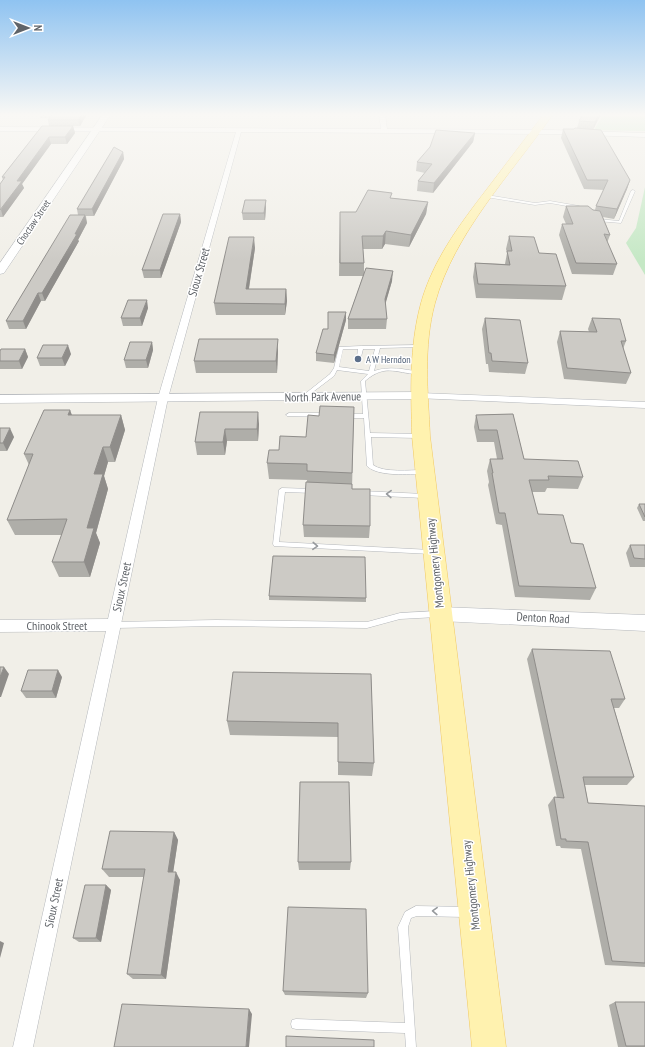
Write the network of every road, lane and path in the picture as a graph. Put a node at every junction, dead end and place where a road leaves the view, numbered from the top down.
1 (74, 163) edge
2 (230, 163) edge
3 (512, 163) edge
4 (633, 191) dead end
5 (487, 196) junction
6 (586, 213) edge
7 (593, 219) edge
8 (0, 271) edge
9 (421, 346) junction
10 (361, 347) junction
11 (378, 347) junction
12 (359, 357) dead end
13 (336, 368) junction
14 (371, 373) junction
15 (420, 373) junction
16 (364, 396) junction
17 (420, 396) junction
18 (303, 397) junction
19 (163, 398) junction
20 (0, 399) edge
21 (645, 405) edge
22 (289, 415) dead end
23 (335, 416) edge
24 (342, 416) edge
25 (365, 416) junction
26 (369, 435) junction
27 (422, 436) junction
28 (426, 472) junction
29 (320, 492) edge
30 (351, 493) edge
31 (428, 496) junction
32 (434, 552) junction
33 (441, 614) junction
34 (645, 623) edge
35 (114, 625) junction
36 (0, 626) edge
37 (474, 913) junction
38 (296, 1024) dead end
39 (410, 1028) junction
40 (23, 1047) edge
41 (411, 1047) edge
42 (489, 1047) edge

1 - 8 street, Choctaw Street
2 - 19 street, Sioux Street
3 - 5 main road, Montgomery Highway
4 - 7 lane
5 - 6 lane
5 - 9 main road, Montgomery Highway
9 - 11 lane
9 - 15 main road, Montgomery Highway
10 - 11 lane
10 - 12 lane
10 - 13 lane
11 - 14 lane
13 - 14 lane
13 - 18 lane
14 - 15 lane
14 - 16 lane
15 - 17 main road, Montgomery Highway
16 - 17 street, North Park Avenue
16 - 18 street, North Park Avenue
16 - 25 lane
17 - 21 street, North Park Avenue
17 - 27 main road, Montgomery Highway
18 - 19 street, North Park Avenue
19 - 20 street, North Park Avenue
19 - 35 street, Sioux Street
22 - 23 lane
24 - 25 lane
25 - 26 lane
26 - 27 lane
26 - 28 lane
27 - 28 main road, Montgomery Highway
28 - 31 main road, Montgomery Highway
29 -> 32 lane
31 -> 30 lane
31 - 32 main road, Montgomery Highway
32 - 33 main road, Montgomery Highway
33 - 34 street, Denton Road
33 - 35 lane
33 - 37 main road, Montgomery Highway
35 - 36 street, Chinook Street
35 - 40 street, Sioux Street
37 -> 39 lane
37 - 42 main road, Montgomery Highway
38 - 39 lane
39 - 41 lane

